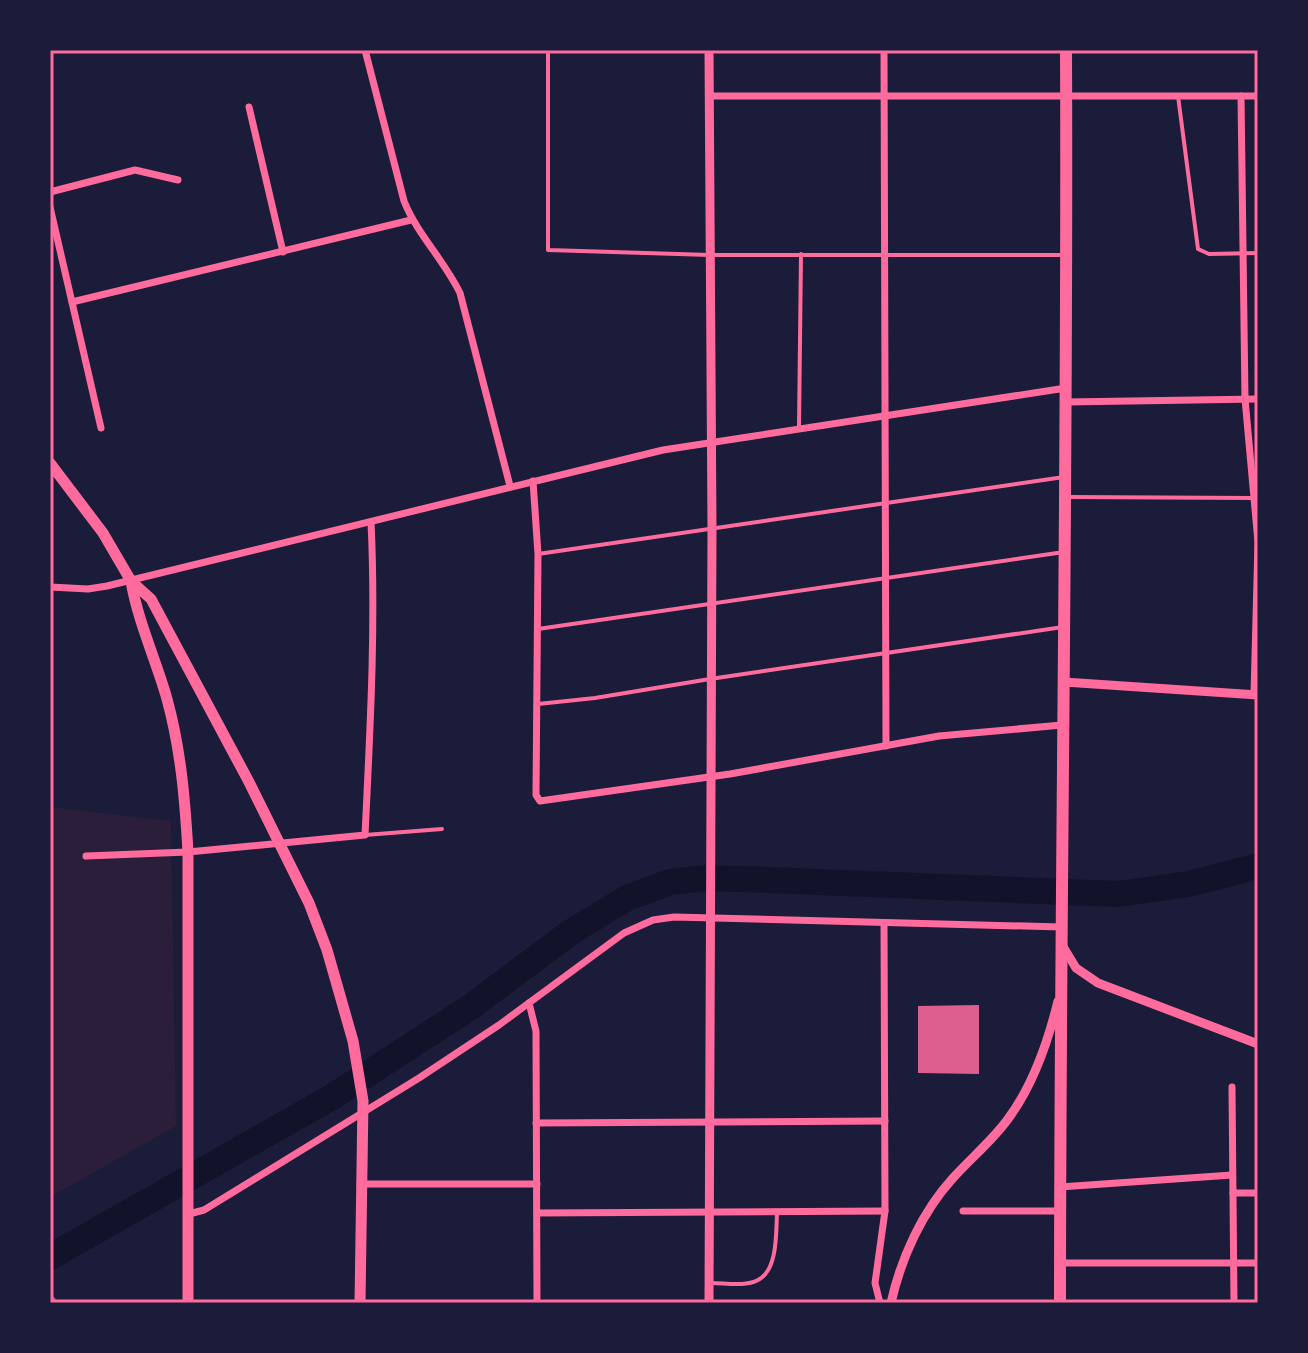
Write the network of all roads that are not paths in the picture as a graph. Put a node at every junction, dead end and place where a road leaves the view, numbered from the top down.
1 (365, 50) edge
2 (548, 50) edge
3 (709, 50) edge
4 (884, 50) edge
5 (1066, 50) edge
6 (709, 96) junction
7 (1178, 96) junction
8 (1241, 96) junction
9 (1258, 96) edge
10 (1066, 97) junction
11 (884, 98) junction
12 (249, 107) dead end
13 (178, 180) dead end
14 (50, 192) edge
15 (50, 207) edge
16 (411, 220) junction
17 (283, 252) junction
18 (1242, 253) junction
19 (1258, 253) edge
20 (801, 254) junction
21 (884, 254) junction
22 (710, 255) junction
23 (1066, 255) junction
24 (72, 302) junction
25 (1066, 388) junction
26 (1245, 399) junction
27 (1258, 399) edge
28 (1066, 402) junction
29 (884, 414) junction
30 (799, 427) junction
31 (101, 428) dead end
32 (711, 441) junction
33 (50, 463) edge
34 (1066, 477) junction
35 (533, 481) junction
36 (510, 486) junction
37 (1066, 497) junction
38 (1254, 498) junction
39 (884, 503) junction
40 (371, 522) junction
41 (712, 529) junction
42 (1258, 542) edge
43 (1066, 552) junction
44 (538, 554) junction
45 (885, 578) junction
46 (131, 581) junction
47 (50, 587) edge
48 (1257, 599) edge
49 (711, 604) junction
50 (1066, 626) junction
51 (538, 629) junction
52 (886, 652) junction
53 (710, 679) junction
54 (1064, 682) junction
55 (1256, 695) edge
56 (537, 704) junction
57 (1062, 725) junction
58 (886, 746) junction
59 (709, 776) junction
60 (442, 829) dead end
61 (365, 835) junction
62 (279, 843) junction
63 (188, 852) junction
64 (86, 856) dead end
65 (709, 918) junction
66 (1061, 921) junction
67 (884, 923) junction
68 (1061, 943) junction
69 (1061, 986) junction
70 (529, 1003) junction
71 (1258, 1044) edge
72 (1232, 1087) dead end
73 (363, 1114) junction
74 (885, 1121) junction
75 (709, 1122) junction
76 (536, 1123) junction
77 (1232, 1175) junction
78 (360, 1184) junction
79 (537, 1184) junction
80 (1060, 1187) junction
81 (1233, 1193) junction
82 (1258, 1193) edge
83 (188, 1210) junction
84 (777, 1210) junction
85 (709, 1211) junction
86 (885, 1211) junction
87 (963, 1211) dead end
88 (1060, 1211) junction
89 (537, 1213) junction
90 (1060, 1263) junction
91 (1233, 1263) junction
92 (1258, 1263) edge
93 (709, 1283) junction
94 (188, 1303) edge
95 (360, 1303) edge
96 (537, 1303) edge
97 (709, 1303) edge
98 (880, 1303) edge
99 (891, 1303) edge
100 (1060, 1303) edge
101 (1234, 1303) edge

1 - 16 street
2 - 22 lane
3 - 6 street
4 - 11 street
5 - 10 main road
6 - 11 street
6 - 22 street
7 - 8 street
7 - 10 street
7 - 18 lane
8 - 9 street
8 - 18 street
10 - 11 street
10 - 23 main road
11 - 21 street
12 - 17 street
13 - 14 street
15 - 24 street
16 - 17 street
16 - 36 street
17 - 24 street
18 - 19 lane
18 - 26 street
20 - 21 lane
20 - 22 lane
20 - 30 lane
21 - 23 lane
21 - 29 street
22 - 32 street
23 - 25 main road
24 - 31 street
25 - 28 main road
25 - 29 street
26 - 27 street
26 - 28 street
26 - 38 street
28 - 34 main road
29 - 30 street
29 - 39 street
30 - 32 street
32 - 35 street
32 - 41 street
33 - 46 main road
34 - 37 main road
34 - 39 lane
35 - 36 street
35 - 44 street
36 - 40 street
37 - 38 lane
37 - 43 main road
38 - 42 street
39 - 41 lane
39 - 45 street
40 - 46 street
40 - 61 street
41 - 44 lane
41 - 49 street
42 - 48 street
43 - 45 lane
43 - 50 main road
44 - 51 street
45 - 49 lane
45 - 52 street
46 - 47 street
46 - 62 main road
46 - 63 main road
48 - 55 street
49 - 51 lane
49 - 53 street
50 - 52 lane
50 - 54 main road
51 - 56 street
52 - 53 lane
52 - 58 street
53 - 56 lane
53 - 59 street
54 - 55 street
54 - 57 main road
56 - 59 street
57 - 58 street
57 - 66 main road
58 - 59 street
59 - 65 street
60 - 61 lane
61 - 62 street
62 - 63 street
62 - 73 main road
63 - 64 street
63 - 83 main road
65 - 67 street
65 - 70 street
65 - 75 street
66 - 67 street
66 - 68 main road
67 - 74 street
68 - 69 main road
68 - 71 street
69 - 80 main road
69 - 99 street
70 - 73 street
70 - 76 street
72 - 77 street
73 - 78 main road
73 - 83 street
74 - 75 street
74 - 86 street
75 - 76 street
75 - 85 street
76 - 79 street
77 - 80 street
77 - 81 street
78 - 79 street
78 - 95 main road
79 - 89 street
80 - 88 main road
81 - 82 street
81 - 91 street
83 - 94 main road
84 - 85 street
84 - 86 street
84 - 93 lane
85 - 89 street
85 - 93 street
86 - 98 street
87 - 88 street
88 - 90 main road
89 - 96 street
90 - 91 street
90 - 100 main road
91 - 92 street
91 - 101 street
93 - 97 street

